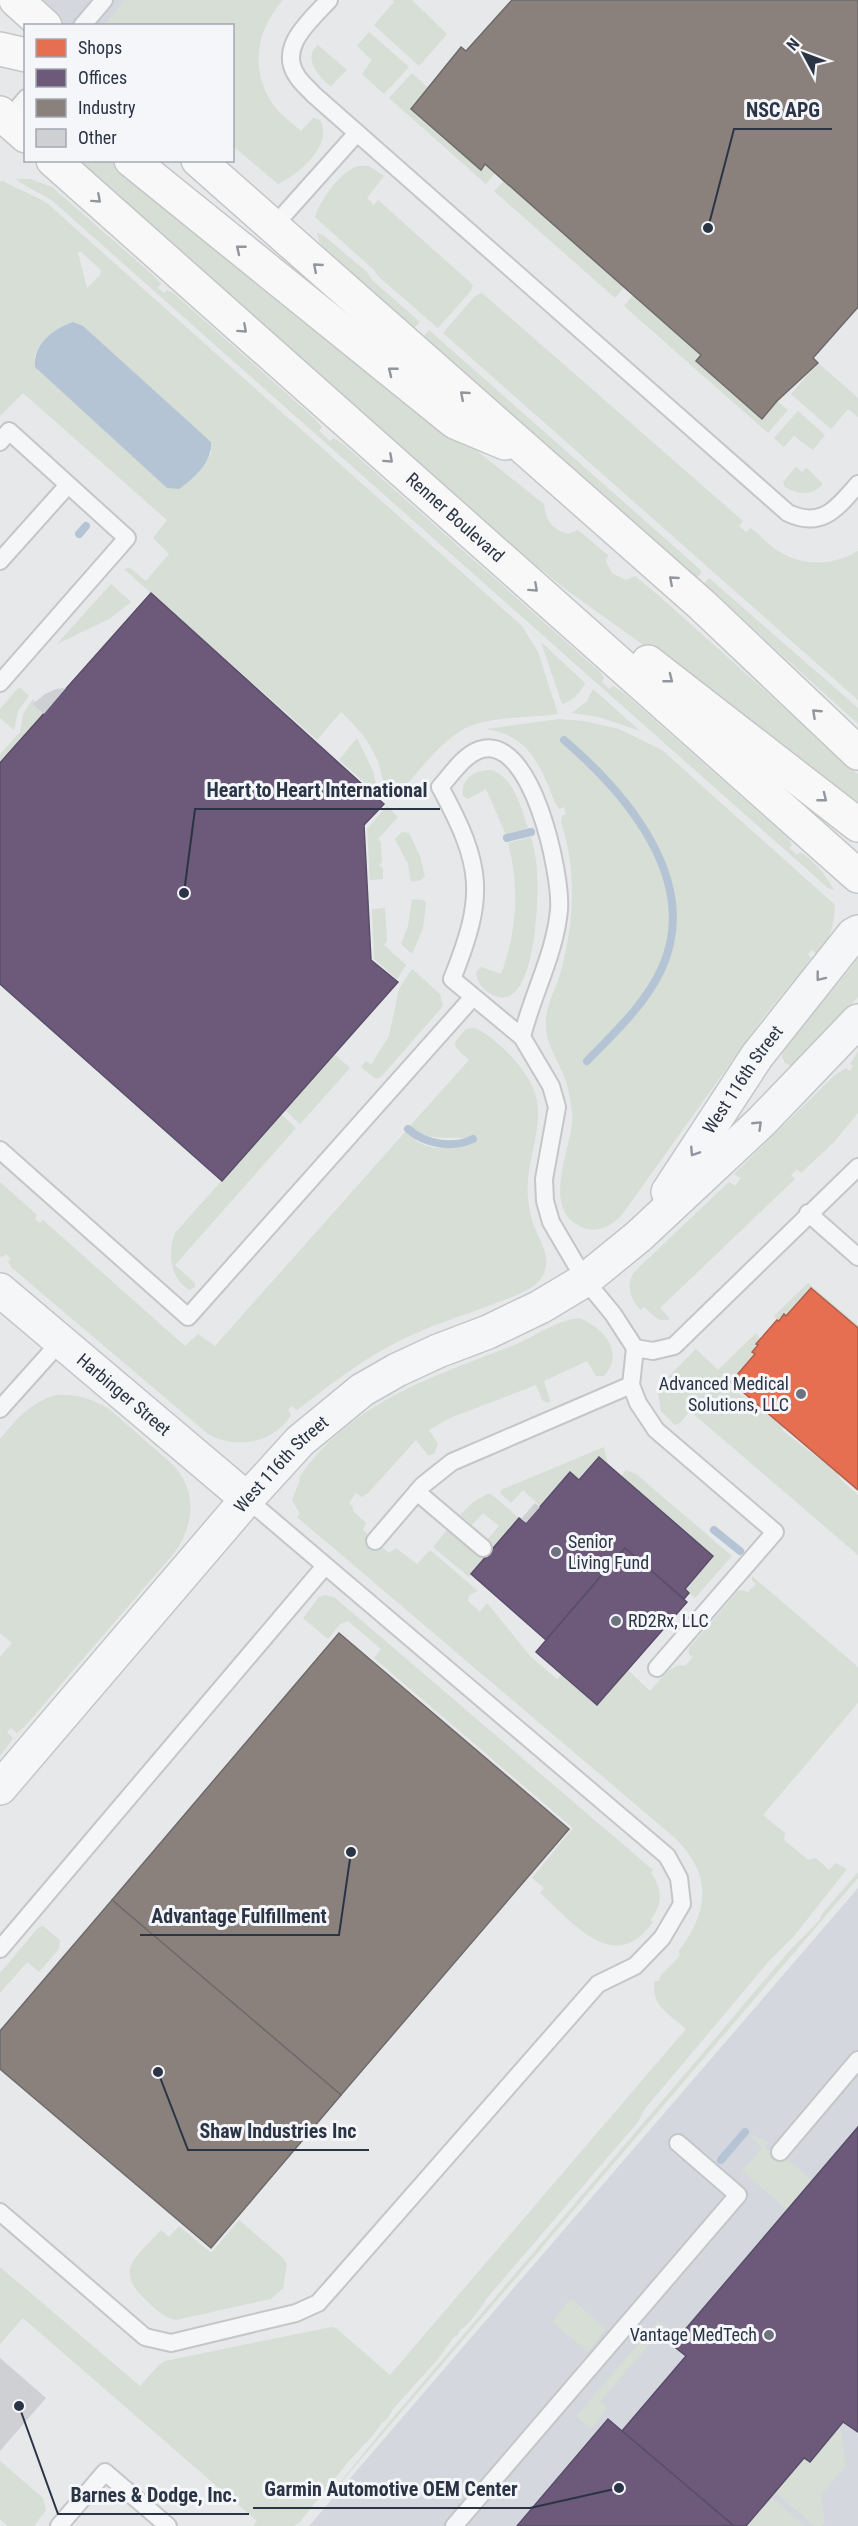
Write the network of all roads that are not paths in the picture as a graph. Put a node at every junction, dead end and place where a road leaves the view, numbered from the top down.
1 (16, 0) edge
2 (104, 0) edge
3 (329, 0) edge
4 (43, 24) edge
5 (84, 24) edge
6 (0, 49) edge
7 (24, 55) edge
8 (357, 133) junction
9 (56, 162) edge
10 (133, 162) edge
11 (200, 162) edge
12 (272, 228) junction
13 (0, 442) edge
14 (531, 454) junction
15 (858, 484) edge
16 (68, 485) junction
17 (0, 561) edge
18 (598, 645) junction
19 (0, 683) edge
20 (858, 753) edge
21 (858, 825) edge
22 (858, 876) edge
23 (858, 932) edge
24 (472, 997) junction
25 (858, 1021) edge
26 (522, 1037) junction
27 (0, 1150) edge
28 (858, 1167) edge
29 (808, 1214) junction
30 (639, 1236) junction
31 (858, 1257) edge
32 (585, 1280) junction
33 (0, 1290) edge
34 (60, 1342) junction
35 (635, 1348) junction
36 (631, 1385) junction
37 (0, 1409) edge
38 (417, 1492) junction
39 (247, 1499) junction
40 (375, 1541) dead end
41 (483, 1548) dead end
42 (325, 1566) junction
43 (657, 1668) dead end
44 (0, 1788) edge
45 (0, 1949) edge
46 (858, 2060) edge
47 (678, 2143) dead end
48 (780, 2152) dead end
49 (0, 2212) edge
50 (59, 2526) edge
51 (168, 2526) edge
52 (454, 2526) edge

1 - 4 main road
2 - 5 lane
3 - 8 lane
6 - 7 main road
8 - 12 lane
8 - 15 lane
9 -> 18 main road, Renner Boulevard
14 -> 10 main road
11 - 12 main road
14 -> 12 main road
13 - 16 lane
20 -> 14 main road
16 - 17 lane
16 - 19 lane
18 -> 21 main road
18 - 22 main road, Renner Boulevard
23 -> 30 street, West 116th Street
24 - 26 lane
24 - 26 lane
24 - 27 lane
30 -> 25 street, West 116th Street
26 - 32 lane
28 - 29 lane
29 - 31 lane
29 - 35 lane
30 - 32 street, West 116th Street
32 - 35 lane
32 - 39 street, West 116th Street
33 - 34 street, Harbinger Street
34 - 37 lane
34 - 39 street, Harbinger Street
35 - 36 lane
36 - 38 lane
36 - 43 lane
38 - 40 lane
38 - 41 lane
39 - 42 lane
39 - 44 street, West 116th Street
42 - 45 lane
42 - 49 lane
46 - 48 lane
47 - 52 lane
50 - 51 lane

